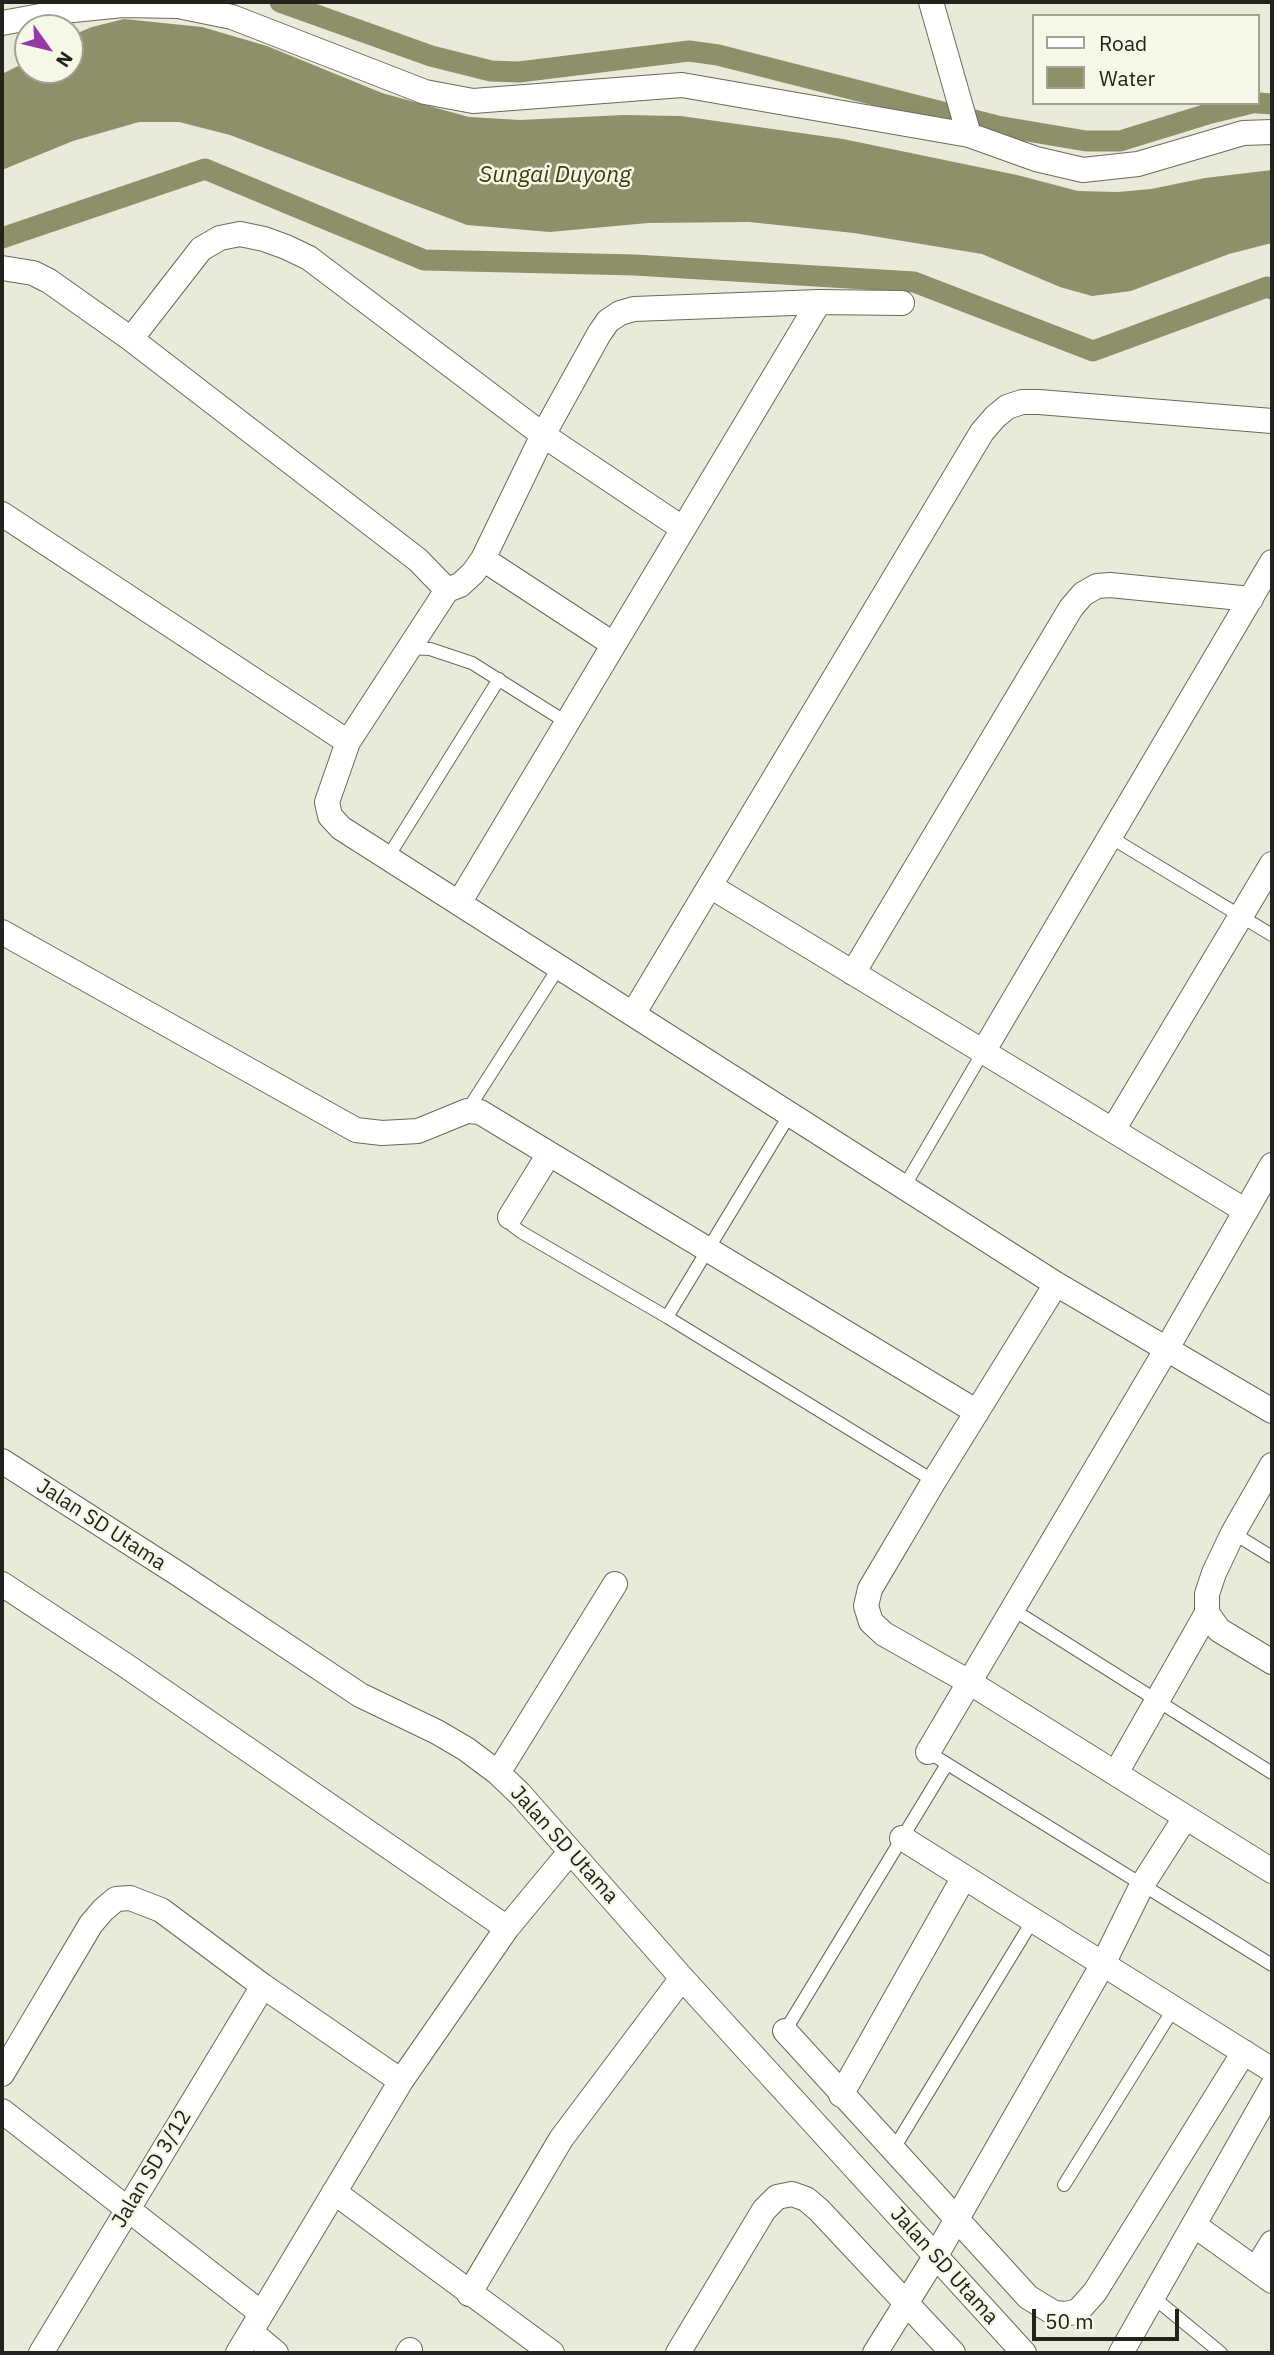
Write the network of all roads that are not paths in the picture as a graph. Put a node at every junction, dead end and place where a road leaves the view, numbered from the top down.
1 (932, 2) edge
2 (2, 23) edge
3 (967, 128) junction
4 (1272, 132) edge
5 (2, 268) edge
6 (819, 302) junction
7 (902, 303) dead end
8 (131, 339) junction
9 (1272, 421) edge
10 (543, 435) junction
11 (2, 514) edge
12 (682, 528) junction
13 (483, 559) junction
14 (1272, 562) edge
15 (446, 590) junction
16 (1251, 599) junction
17 (613, 645) junction
18 (408, 648) junction
19 (499, 679) junction
20 (566, 722) junction
21 (348, 742) junction
22 (1110, 837) junction
23 (388, 858) junction
24 (1272, 864) edge
25 (710, 886) junction
26 (459, 903) junction
27 (1242, 915) junction
28 (2, 932) edge
29 (1272, 935) edge
30 (559, 967) junction
31 (853, 973) junction
32 (633, 1014) junction
33 (983, 1052) junction
34 (467, 1111) junction
35 (790, 1114) junction
36 (1113, 1130) junction
37 (549, 1154) junction
38 (1272, 1166) edge
39 (904, 1187) junction
40 (1246, 1211) junction
41 (510, 1217) joint
42 (709, 1250) junction
43 (1056, 1284) junction
44 (667, 1317) junction
45 (1166, 1350) junction
46 (1272, 1411) edge
47 (977, 1412) junction
48 (2, 1461) edge
49 (1272, 1465) edge
50 (934, 1481) junction
51 (1233, 1533) junction
52 (1272, 1557) edge
53 (2, 1584) edge
54 (615, 1584) dead end
55 (1012, 1609) junction
56 (1208, 1614) junction
57 (1272, 1662) edge
58 (969, 1682) junction
59 (1158, 1701) junction
60 (937, 1758) junction
61 (498, 1773) junction
62 (1116, 1773) junction
63 (1272, 1773) edge
64 (1185, 1818) junction
65 (902, 1838) junction
66 (570, 1852) junction
67 (1272, 1871) edge
68 (964, 1877) junction
69 (1142, 1885) junction
70 (1033, 1920) junction
71 (507, 1928) junction
72 (1103, 1964) junction
73 (1272, 1965) edge
74 (682, 1978) junction
75 (263, 1986) junction
76 (1174, 2008) junction
77 (785, 2031) joint
78 (1244, 2052) junction
79 (1272, 2070) edge
80 (2, 2074) edge
81 (401, 2081) junction
82 (1272, 2087) edge
83 (841, 2095) junction
84 (2, 2111) edge
85 (893, 2150) junction
86 (1064, 2185) dead end
87 (334, 2192) junction
88 (127, 2209) junction
89 (957, 2218) junction
90 (1194, 2225) junction
91 (1272, 2242) edge
92 (935, 2257) junction
93 (1264, 2275) edge
94 (469, 2294) junction
95 (1153, 2297) junction
96 (906, 2302) junction
97 (256, 2322) junction
98 (41, 2353) edge
99 (238, 2353) edge
100 (276, 2353) edge
101 (551, 2353) edge
102 (678, 2353) edge
103 (875, 2353) edge
104 (953, 2353) edge
105 (1024, 2353) edge
106 (1121, 2353) edge
107 (1221, 2353) edge

1 - 3 street
2 - 3 street
3 - 4 street
5 - 8 street
6 - 7 street
6 - 10 street
6 - 12 street
8 - 10 street
8 - 15 street
9 - 25 street
10 - 12 street
10 - 13 street
11 - 21 street
12 - 17 street
13 - 15 street
13 - 17 street
14 - 16 street
15 - 18 street
16 - 22 street
16 - 31 street
17 - 20 street
18 - 19 lane
18 - 21 street
19 - 20 lane
19 - 23 lane
20 - 26 street
21 - 23 street
22 - 27 lane
22 - 33 street
23 - 26 street
24 - 27 street
25 - 31 street
25 - 32 street
26 - 30 street
27 - 29 lane
27 - 36 street
28 - 34 street
30 - 32 street
30 - 34 lane
31 - 33 street
32 - 35 street
33 - 36 street
33 - 39 lane
34 - 37 street
35 - 39 street
35 - 42 lane
36 - 40 street
37 - 41 street
37 - 42 street
38 - 40 street
39 - 43 street
40 - 45 street
41 - 44 lane
42 - 44 lane
42 - 47 street
43 - 45 street
43 - 47 street
44 - 50 lane
45 - 46 street
45 - 55 street
47 - 50 street
48 - 61 street, Jalan SD Utama
49 - 51 street
50 - 58 street
51 - 52 lane
51 - 56 street
53 - 71 street
54 - 61 street
55 - 58 street
55 - 59 lane
56 - 57 street
56 - 59 street
58 - 60 street
58 - 62 street
59 - 62 street
59 - 63 lane
60 - 65 lane
60 - 69 lane
61 - 66 street, Jalan SD Utama
62 - 64 street
64 - 67 street
64 - 69 street
65 - 68 street
65 - 77 lane
66 - 71 street
66 - 74 street, Jalan SD Utama
68 - 70 street
68 - 83 street
69 - 72 street
69 - 73 lane
70 - 72 street
70 - 85 lane
71 - 81 street
72 - 76 street
72 - 89 street
74 - 92 street, Jalan SD Utama
74 - 94 street
75 - 80 street
75 - 81 street
75 - 88 street, Jalan SD 3/12
76 - 78 street
76 - 86 lane
77 - 83 street
78 - 79 street
78 - 89 street
81 - 87 street
82 - 90 street
83 - 85 street
84 - 88 street
85 - 89 street
87 - 94 street
87 - 97 street
88 - 97 street
88 - 98 street, Jalan SD 3/12
89 - 92 street
90 - 93 street
90 - 95 street
91 - 93 street
92 - 96 street
92 - 105 street, Jalan SD Utama
94 - 101 street
95 - 106 street
95 - 107 lane
96 - 102 street
96 - 103 street
96 - 104 street
97 - 99 street
97 - 100 street

